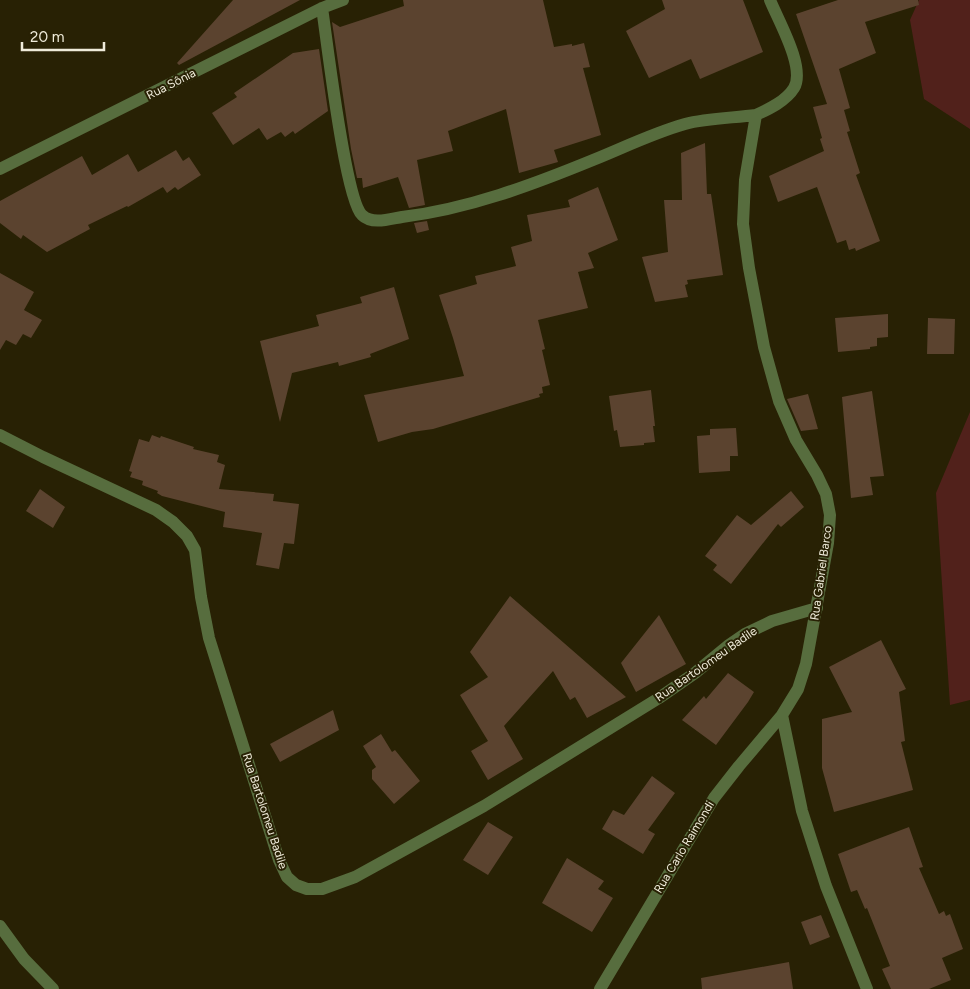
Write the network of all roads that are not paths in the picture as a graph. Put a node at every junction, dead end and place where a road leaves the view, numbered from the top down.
1 (343, 0) edge
2 (770, 0) edge
3 (322, 8) junction
4 (756, 115) junction
5 (0, 170) edge
6 (0, 435) edge
7 (817, 608) junction
8 (782, 715) junction
9 (0, 926) edge
10 (53, 989) edge
11 (600, 989) edge
12 (866, 989) edge

1 - 3 street, Rua Sônia
2 - 4 street
3 - 4 street
3 - 5 street, Rua Sônia
4 - 7 street, Rua Gabriel Barco
6 - 7 street, Rua Bartolomeu Badile
7 - 8 street, Rua Gabriel Barco
8 - 11 street, Rua Carlo Raimondi
8 - 12 street
9 - 10 street

